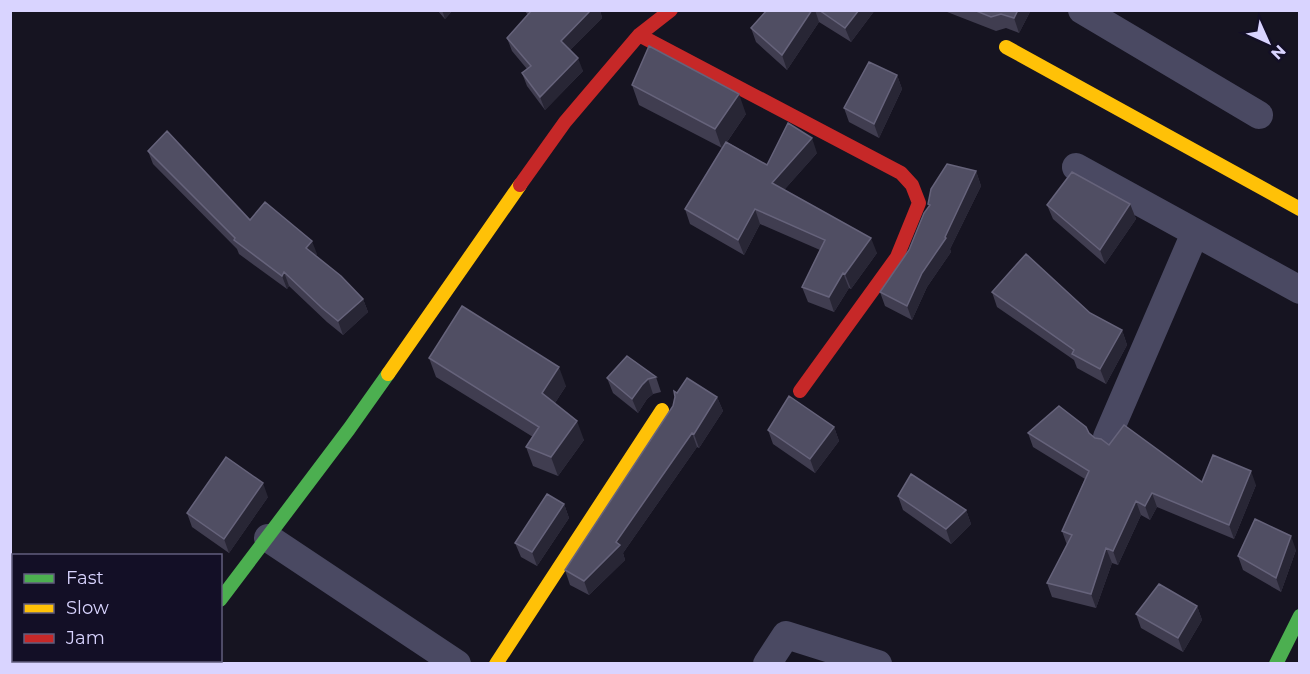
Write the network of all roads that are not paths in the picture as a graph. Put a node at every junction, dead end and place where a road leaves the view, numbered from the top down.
1 (1082, 10) edge
2 (668, 12) edge
3 (639, 35) junction
4 (1006, 47) dead end
5 (1259, 115) dead end
6 (1076, 167) dead end
7 (1299, 209) edge
8 (1195, 233) junction
9 (1299, 290) edge
10 (800, 391) dead end
11 (662, 410) dead end
12 (1107, 437) dead end
13 (268, 538) junction
14 (222, 597) edge
15 (1299, 616) edge
16 (457, 663) edge
17 (496, 663) edge
18 (767, 663) edge
19 (878, 663) edge
20 (1276, 663) edge

1 - 5 street
2 - 3 street
3 - 10 street
3 - 13 street
4 - 7 street
6 - 8 street
8 - 9 street
8 - 12 street
11 - 17 street
13 - 14 street
13 - 16 street
15 - 20 street
18 - 19 street

